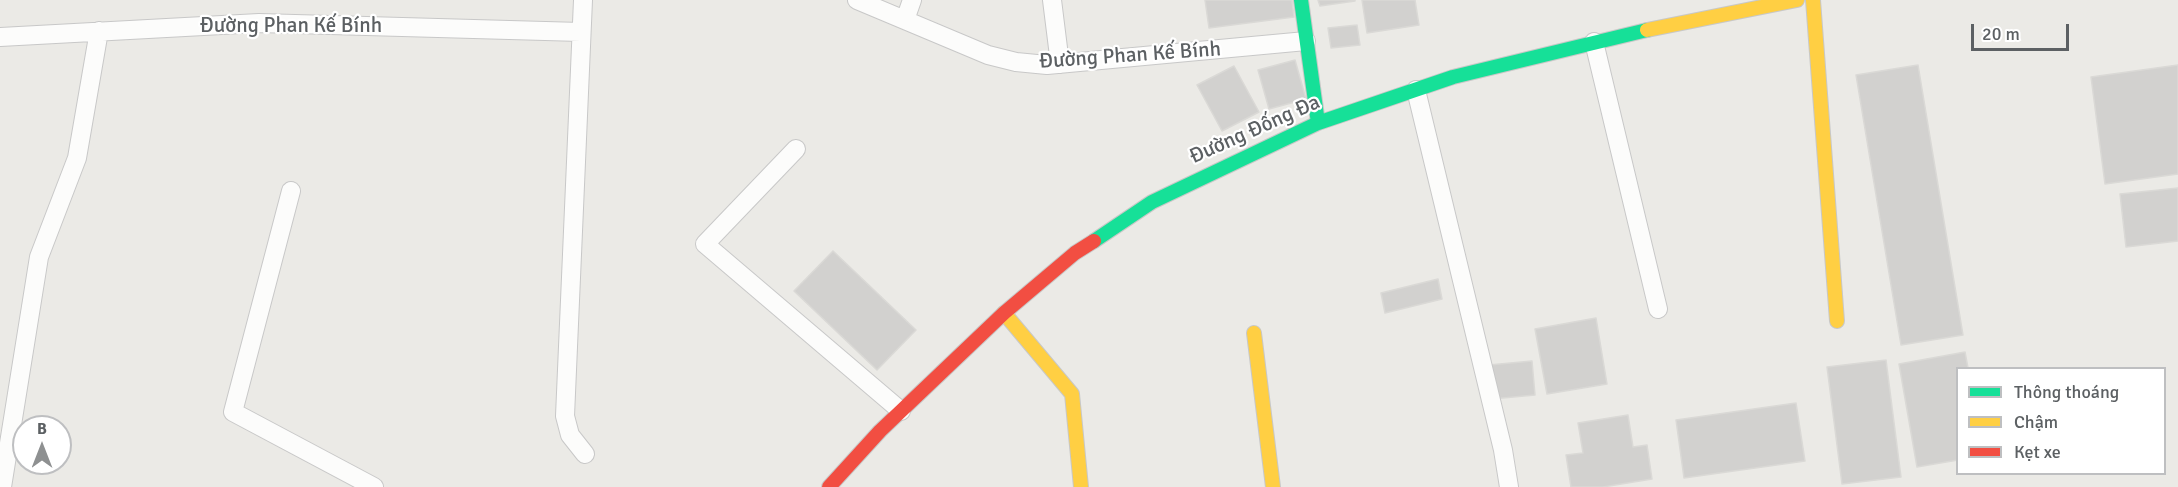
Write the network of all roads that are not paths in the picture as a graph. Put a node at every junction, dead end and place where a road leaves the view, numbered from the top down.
1 (584, 0) edge
2 (857, 0) edge
3 (912, 0) edge
4 (1052, 0) edge
5 (1301, 0) edge
6 (1797, 0) edge
7 (1813, 0) edge
8 (905, 20) junction
9 (99, 31) junction
10 (581, 32) junction
11 (0, 37) edge
12 (1306, 41) junction
13 (1594, 42) junction
14 (1060, 64) junction
15 (1416, 90) junction
16 (1317, 123) junction
17 (796, 149) dead end
18 (291, 191) dead end
19 (1658, 309) dead end
20 (1004, 313) junction
21 (1838, 321) dead end
22 (1254, 333) dead end
23 (901, 411) junction
24 (585, 454) dead end
25 (2, 487) edge
26 (374, 487) edge
27 (829, 487) edge
28 (1081, 487) edge
29 (1272, 487) edge
30 (1509, 487) edge

1 - 10 lane
2 - 8 lane, Đường Phan Kế Bính
3 - 8 lane
4 - 14 lane
5 - 12 main road
6 - 13 main road, Đường Đống Đa
7 - 21 main road
8 - 14 lane, Đường Phan Kế Bính
9 - 10 lane, Đường Phan Kế Bính
9 - 11 lane, Đường Phan Kế Bính
9 - 25 lane
10 - 24 lane
12 - 14 lane, Đường Phan Kế Bính
12 - 16 main road
13 - 15 main road, Đường Đống Đa
13 - 19 lane
15 - 16 main road, Đường Đống Đa
15 - 30 lane
16 - 20 main road, Đường Đống Đa
17 - 23 lane
18 - 26 lane
20 - 23 main road, Đường Đống Đa
20 - 28 main road
22 - 29 main road
23 - 27 main road, Đường Đống Đa

